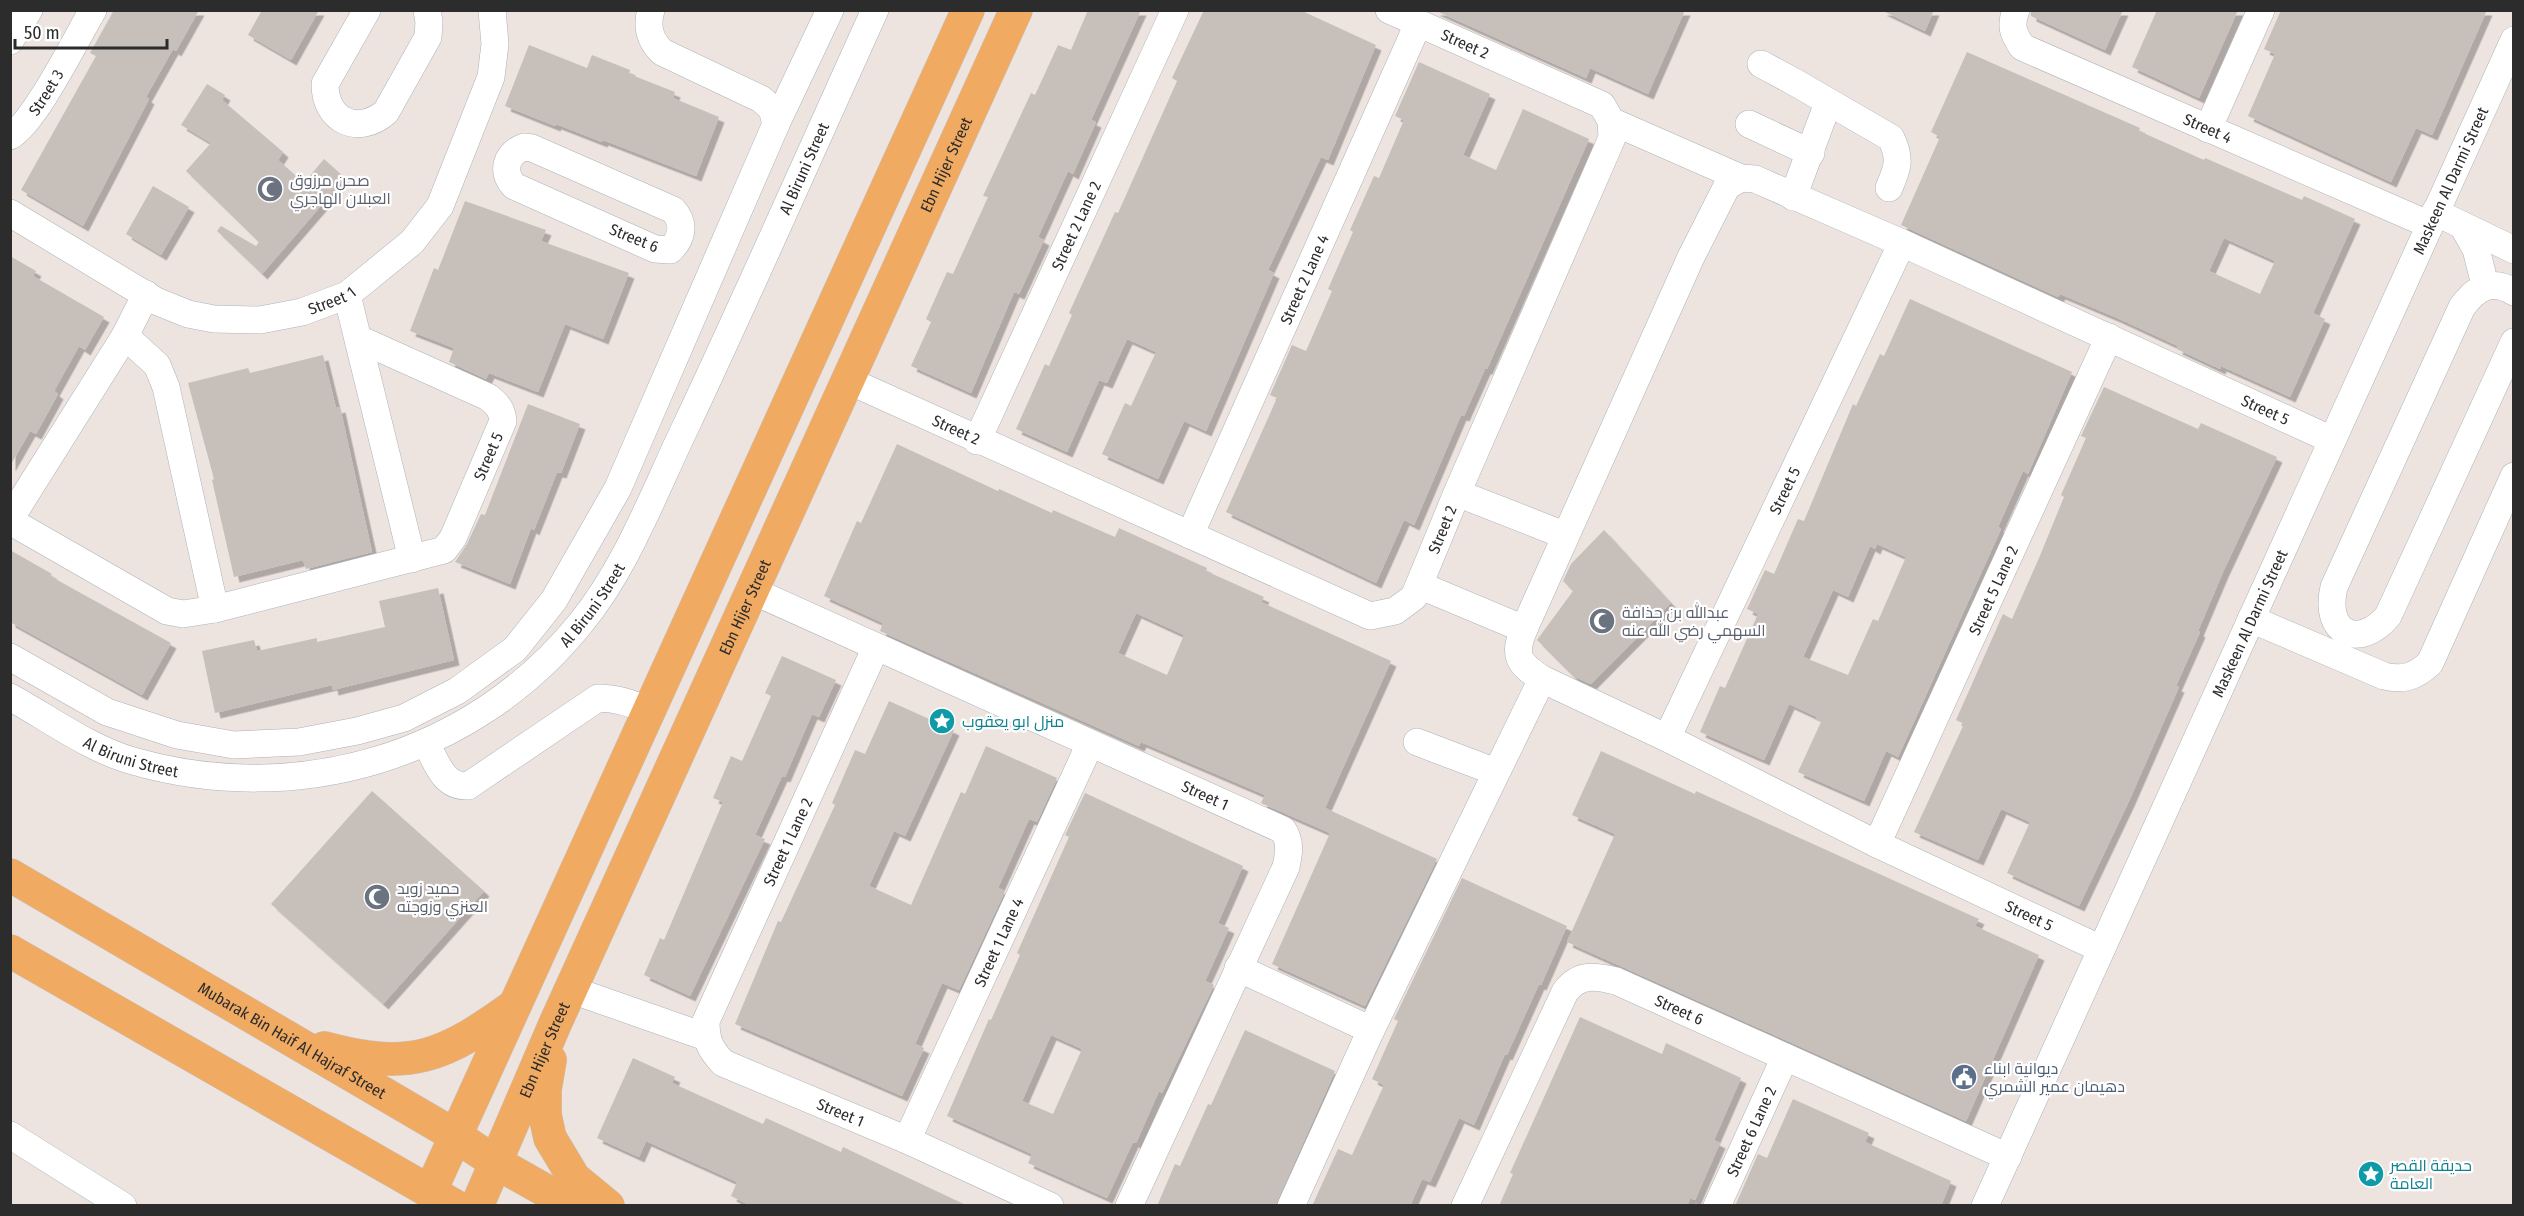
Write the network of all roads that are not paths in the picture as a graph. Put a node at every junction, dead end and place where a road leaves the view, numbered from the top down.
1 (29, 10) edge
2 (93, 10) edge
3 (367, 10) edge
4 (428, 10) edge
5 (492, 10) edge
6 (651, 10) edge
7 (830, 10) edge
8 (875, 10) edge
9 (968, 10) edge
10 (1016, 10) edge
11 (1176, 10) edge
12 (1389, 10) edge
13 (2016, 10) edge
14 (2261, 10) edge
15 (1418, 24) junction
16 (2514, 40) edge
17 (10, 41) edge
18 (1761, 64) dead end
19 (932, 91) junction
20 (1828, 103) junction
21 (969, 113) junction
22 (1611, 121) junction
23 (776, 124) junction
24 (1749, 124) dead end
25 (2208, 129) junction
26 (10, 136) edge
27 (467, 139) junction
28 (906, 147) junction
29 (1811, 153) junction
30 (508, 159) junction
31 (948, 159) junction
32 (1741, 178) junction
33 (1889, 188) dead end
34 (1793, 197) junction
35 (10, 213) edge
36 (2433, 219) junction
37 (2463, 226) junction
38 (1902, 243) junction
39 (2514, 250) edge
40 (2485, 285) junction
41 (2514, 292) edge
42 (146, 294) junction
43 (347, 295) junction
44 (690, 326) junction
45 (125, 336) junction
46 (2109, 337) junction
47 (359, 339) junction
48 (725, 342) junction
49 (2514, 342) edge
50 (673, 362) junction
51 (708, 378) junction
52 (847, 380) junction
53 (2332, 440) junction
54 (977, 441) junction
55 (2514, 476) edge
56 (1457, 492) junction
57 (10, 520) edge
58 (1190, 535) junction
59 (1564, 535) junction
60 (412, 559) junction
61 (1419, 585) junction
62 (753, 591) junction
63 (215, 609) junction
64 (2333, 617) junction
65 (2251, 619) junction
66 (1524, 629) junction
67 (2365, 632) junction
68 (2284, 633) junction
69 (876, 648) junction
70 (10, 657) edge
71 (2384, 676) junction
72 (1542, 679) junction
73 (10, 697) edge
74 (650, 711) junction
75 (1667, 738) junction
76 (1417, 742) dead end
77 (426, 743) junction
78 (1090, 744) junction
79 (1496, 772) junction
80 (1877, 844) junction
81 (10, 875) edge
82 (2101, 949) junction
83 (10, 951) edge
84 (1238, 968) junction
85 (572, 990) junction
86 (516, 1004) junction
87 (555, 1024) junction
88 (1371, 1030) junction
89 (706, 1037) junction
90 (292, 1039) junction
91 (1785, 1057) junction
92 (10, 1135) edge
93 (456, 1136) junction
94 (907, 1140) junction
95 (2008, 1157) junction
96 (495, 1162) junction
97 (443, 1198) edge
98 (123, 1206) edge
99 (477, 1206) edge
100 (573, 1206) edge
101 (608, 1206) edge
102 (1050, 1206) edge
103 (1129, 1206) edge
104 (1291, 1206) edge
105 (1465, 1206) edge
106 (1717, 1206) edge
107 (1985, 1206) edge

1 - 17 street
2 - 26 street, Street 3
3 - 4 street
5 - 27 street, Street 1
6 - 23 street
7 - 23 street, Al Biruni Street
8 - 48 street, Al Biruni Street
9 - 19 main road
10 - 21 main road, Ebn Hijer Street
11 - 54 street, Street 2 Lane 2
12 - 15 street, Street 2
13 - 25 street, Street 4
14 - 25 street
15 - 22 street, Street 2
15 - 58 street, Street 2 Lane 4
16 - 36 street, Maskeen Al Darmi Street
18 - 20 street
19 - 21 main road
19 - 28 main road
20 - 29 street
20 - 33 street
21 - 31 main road, Ebn Hijer Street
22 - 32 street, Street 5
22 - 56 street, Street 2
23 - 44 street, Al Biruni Street
24 - 29 street
25 - 36 street, Street 4
27 - 30 street
27 - 43 street, Street 1
28 - 31 main road
28 - 74 main road
29 - 34 street
30 - 30 street, Street 6
31 - 52 main road, Ebn Hijer Street
32 - 34 street, Street 5
32 - 59 street
34 - 38 street, Street 5
35 - 42 street, Street 1
36 - 37 street, Street 4
36 - 53 street, Maskeen Al Darmi Street
37 - 39 street, Street 4
37 - 40 street
38 - 46 street, Street 5
38 - 75 street, Street 5
40 - 41 street
40 - 64 street
42 - 43 street, Street 1
42 - 45 street, Street 5
43 - 47 street
44 - 48 street
44 - 50 street, Al Biruni Street
45 - 57 street, Street 5
45 - 63 street
46 - 53 street, Street 5
46 - 80 street, Street 5 Lane 2
47 - 60 street
47 - 60 street, Street 5
48 - 51 street, Al Biruni Street
49 - 67 street
50 - 51 street
50 - 70 street, Al Biruni Street
51 - 77 street, Al Biruni Street
52 - 54 street, Street 2
52 - 62 main road, Ebn Hijer Street
53 - 65 street, Maskeen Al Darmi Street
54 - 58 street, Street 2
55 - 71 street
56 - 59 street
56 - 61 street, Street 2
57 - 63 street, Street 5
58 - 61 street, Street 2
59 - 66 street
60 - 63 street, Street 5
61 - 66 street
62 - 69 street, Street 1
62 - 85 main road, Ebn Hijer Street
64 - 67 street
64 - 68 street
65 - 68 street
65 - 82 street, Maskeen Al Darmi Street
66 - 72 street, Street 5
67 - 71 street
68 - 71 street
69 - 78 street, Street 1
69 - 89 street, Street 1 Lane 2
72 - 75 street, Street 5
72 - 79 street
73 - 77 street, Al Biruni Street
74 - 77 street
74 - 86 main road
75 - 80 street, Street 5
76 - 79 street
78 - 84 street, Street 1
78 - 94 street, Street 1 Lane 4
79 - 88 street
80 - 82 street, Street 5
81 - 90 main road, Mubarak Bin Haif Al Hajraf Street
82 - 95 street, Maskeen Al Darmi Street
83 - 97 main road
84 - 88 street
84 - 103 street, Street 1
85 - 87 main road, Ebn Hijer Street
85 - 89 street
86 - 90 main road
86 - 93 main road
87 - 96 main road, Ebn Hijer Street
87 - 101 main road
88 - 104 street
89 - 94 street, Street 1
90 - 93 main road, Mubarak Bin Haif Al Hajraf Street
91 - 95 street, Street 6
91 - 105 street, Street 6
91 - 106 street, Street 6 Lane 2
92 - 98 street
93 - 96 main road, Mubarak Bin Haif Al Hajraf Street
93 - 97 main road
94 - 102 street, Street 1
95 - 107 street, Maskeen Al Darmi Street
96 - 99 main road, Ebn Hijer Street
96 - 100 main road, Mubarak Bin Haif Al Hajraf Street

